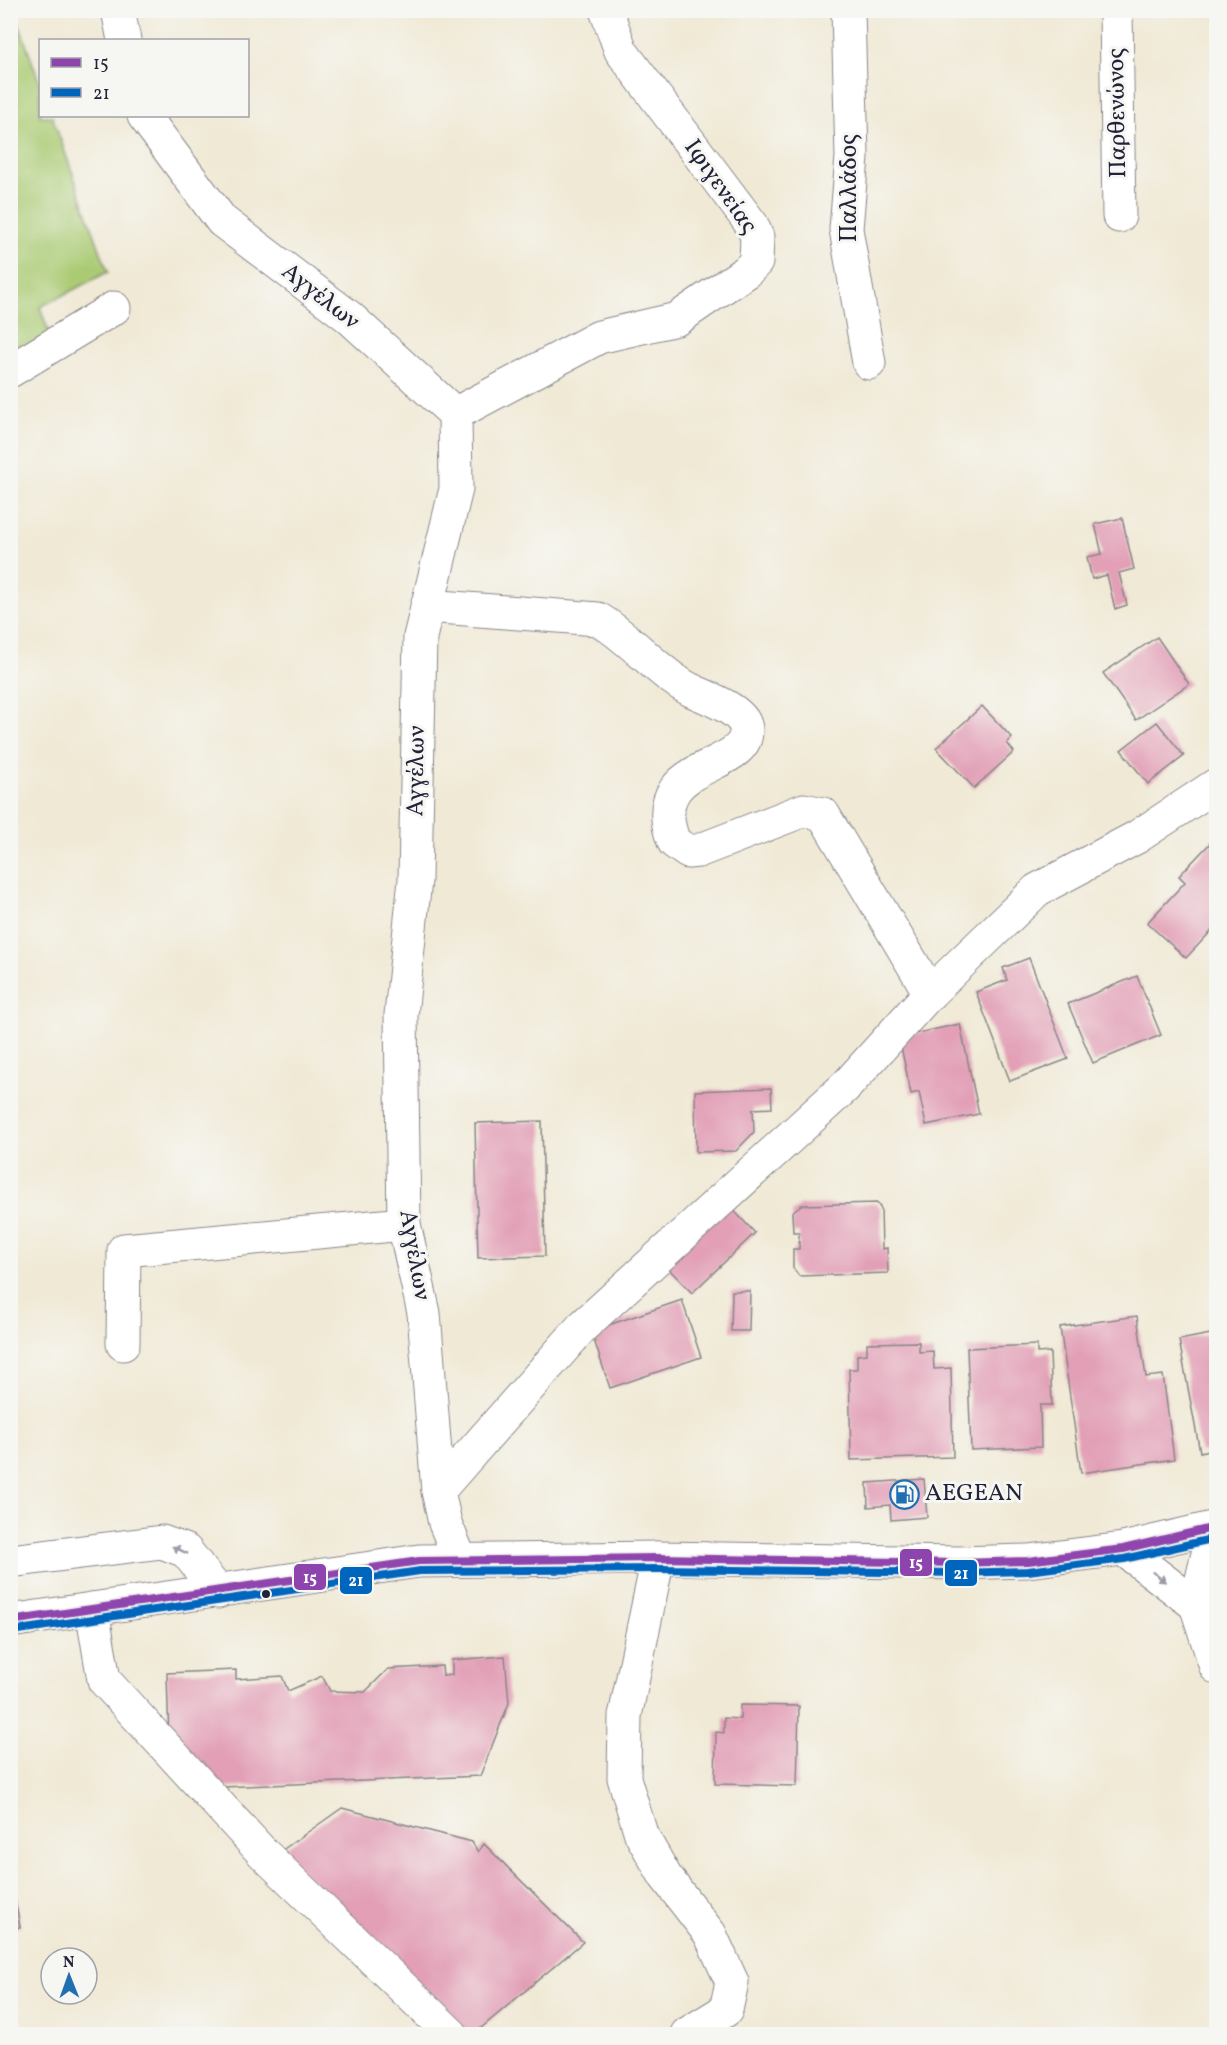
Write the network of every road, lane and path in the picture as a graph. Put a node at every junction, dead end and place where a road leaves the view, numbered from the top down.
1 (118, 10) edge
2 (606, 10) edge
3 (848, 10) edge
4 (1116, 10) edge
5 (124, 39) edge
6 (145, 117) edge
7 (1119, 216) dead end
8 (114, 308) dead end
9 (869, 363) dead end
10 (10, 371) edge
11 (455, 414) junction
12 (427, 606) junction
13 (1216, 785) edge
14 (930, 993) junction
15 (404, 1224) junction
16 (123, 1344) dead end
17 (438, 1491) junction
18 (1215, 1527) edge
19 (1123, 1549) junction
20 (658, 1558) junction
21 (460, 1559) junction
22 (10, 1561) edge
23 (219, 1592) junction
24 (1196, 1605) junction
25 (92, 1609) junction
26 (10, 1621) edge
27 (1216, 1667) edge
28 (451, 2034) edge
29 (687, 2034) edge

1 - 5 street
2 - 11 street, Ιφιγενείας
3 - 9 street, Παλλάδος
4 - 7 street, Παρθενώνος
6 - 11 street, Αγγέλων
8 - 10 street
11 - 12 street, Αγγέλων
12 - 14 street
12 - 15 street, Αγγέλων
13 - 14 street
14 - 17 street
15 - 16 street
15 - 17 street, Αγγέλων
17 - 21 street, Αγγέλων
18 - 19 street
18 - 24 street
19 - 20 street
19 -> 24 street
20 - 21 street
20 - 29 street
21 - 23 street
23 -> 22 street
23 - 25 street
24 - 27 street
25 - 26 street
25 - 28 street

